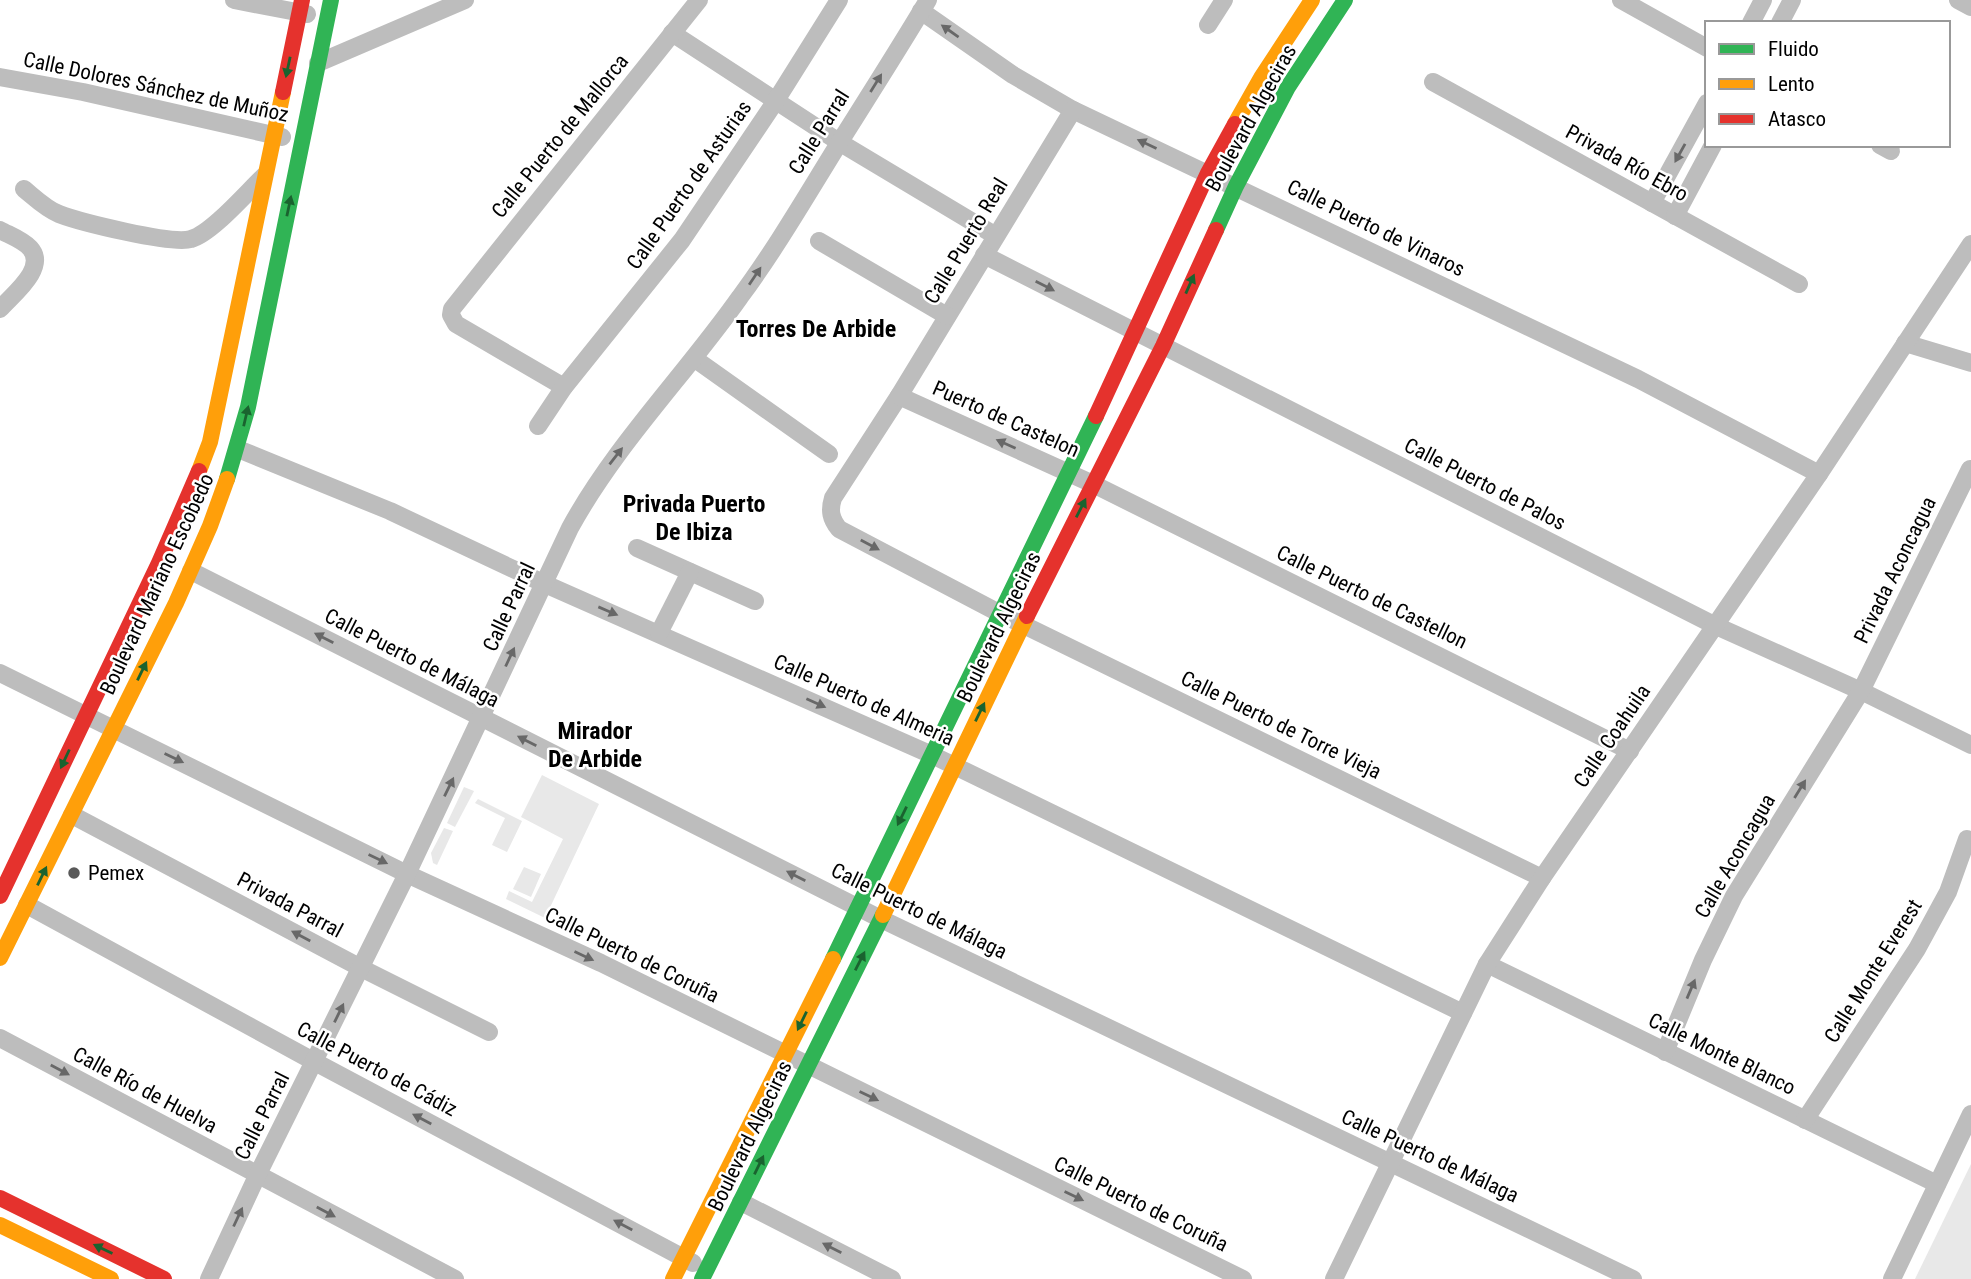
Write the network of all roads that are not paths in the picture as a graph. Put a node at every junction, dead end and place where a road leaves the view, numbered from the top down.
1 (234, 0) edge
2 (331, 0) edge
3 (465, 0) edge
4 (699, 0) edge
5 (839, 0) edge
6 (1224, 0) edge
7 (1312, 0) edge
8 (1345, 0) edge
9 (1621, 0) edge
10 (1763, 0) edge
11 (1792, 0) edge
12 (1958, 0) edge
13 (924, 5) edge
14 (300, 6) edge
15 (1971, 7) edge
16 (328, 18) junction
17 (1752, 21) edge
18 (1781, 21) edge
19 (1208, 25) dead end
20 (672, 33) junction
21 (1705, 47) edge
22 (318, 63) junction
23 (0, 77) edge
24 (1433, 82) dead end
25 (775, 102) junction
26 (1705, 107) edge
27 (1073, 110) junction
28 (273, 136) junction
29 (839, 142) junction
30 (1712, 147) edge
31 (301, 148) junction
32 (1209, 173) junction
33 (265, 174) junction
34 (1237, 186) junction
35 (24, 189) dead end
36 (1652, 203) junction
37 (1675, 216) junction
38 (0, 230) edge
39 (996, 236) junction
40 (819, 241) dead end
41 (1971, 244) edge
42 (984, 255) junction
43 (1799, 284) dead end
44 (0, 309) edge
45 (947, 316) junction
46 (1136, 333) junction
47 (1905, 344) junction
48 (1163, 346) junction
49 (695, 359) junction
50 (1971, 363) edge
51 (564, 387) junction
52 (899, 396) junction
53 (538, 426) dead end
54 (239, 449) junction
55 (829, 454) dead end
56 (1970, 469) edge
57 (1068, 472) junction
58 (1819, 474) junction
59 (1093, 484) junction
60 (833, 498) joint
61 (637, 548) dead end
62 (191, 571) junction
63 (690, 572) junction
64 (545, 584) junction
65 (755, 601) dead end
66 (999, 613) junction
67 (1023, 624) junction
68 (1714, 625) junction
69 (659, 633) junction
70 (0, 673) edge
71 (1861, 691) junction
72 (86, 715) junction
73 (481, 718) junction
74 (113, 728) junction
75 (1971, 745) edge
76 (1630, 751) junction
77 (932, 755) junction
78 (953, 766) junction
79 (72, 815) junction
80 (1967, 839) dead end
81 (407, 874) junction
82 (1542, 878) junction
83 (2, 887) edge
84 (27, 905) junction
85 (857, 907) junction
86 (881, 919) junction
87 (0, 958) edge
88 (1487, 964) junction
89 (361, 968) junction
90 (1463, 1013) junction
91 (489, 1032) dead end
92 (0, 1038) edge
93 (1665, 1052) junction
94 (786, 1055) junction
95 (315, 1062) junction
96 (808, 1066) junction
97 (1971, 1114) edge
98 (1805, 1119) junction
99 (1391, 1163) junction
100 (257, 1176) junction
101 (1937, 1184) junction
102 (0, 1198) edge
103 (741, 1202) junction
104 (0, 1225) edge
105 (684, 1257) junction
106 (704, 1275) edge
107 (111, 1279) edge
108 (164, 1279) edge
109 (209, 1279) edge
110 (455, 1279) edge
111 (673, 1279) edge
112 (892, 1279) edge
113 (1243, 1279) edge
114 (1334, 1279) edge
115 (1633, 1279) edge
116 (1892, 1279) edge

1 - 14 street
2 - 16 street, Boulevard Mariano Escobedo
3 - 22 street
4 - 20 street, Calle Puerto de Mallorca
5 - 25 street, Calle Puerto de Asturias
6 - 19 street
7 - 32 street, Boulevard Algeciras
8 - 34 street, Boulevard Algeciras
9 - 21 street
10 - 17 street
11 - 18 street
12 - 15 street
27 -> 13 street, Calle Puerto de Vinaros
29 -> 13 street, Calle Parral
14 - 16 street
14 -> 28 street, Boulevard Mariano Escobedo
16 - 22 street, Boulevard Mariano Escobedo
20 - 25 street
20 - 51 street, Calle Puerto de Mallorca
22 - 31 street, Boulevard Mariano Escobedo
23 - 28 street, Calle Dolores Sánchez de Muñoz
24 - 36 street, Privada Río Ebro
25 - 29 street
25 - 51 street, Calle Puerto de Asturias
26 -> 36 street
32 -> 27 street, Calle Puerto de Vinaros
27 - 39 street, Calle Puerto Real
28 - 31 street, Calle Dolores Sánchez de Muñoz
28 - 33 street, Boulevard Mariano Escobedo
29 - 39 street
49 -> 29 street, Calle Parral
30 - 37 street
31 - 33 street
54 -> 31 street, Boulevard Mariano Escobedo
32 - 34 street, Calle Puerto de Vinaros
32 - 46 street, Boulevard Algeciras
33 - 35 street
33 - 72 street, Boulevard Mariano Escobedo
48 -> 34 street, Boulevard Algeciras
34 - 58 street, Calle Puerto de Vinaros
36 - 37 street, Privada Río Ebro
37 - 43 street, Privada Río Ebro
38 - 44 street
39 - 42 street, Calle Puerto Real
40 - 45 street
41 - 47 street, Calle Coahuila
42 - 45 street, Calle Puerto Real
42 -> 46 street, Calle Puerto de Palos
45 - 52 street, Calle Puerto Real
46 - 48 street, Calle Puerto de Palos
46 - 57 street, Boulevard Algeciras
47 - 50 street
47 - 58 street, Calle Coahuila
48 - 59 street, Boulevard Algeciras
48 - 68 street, Calle Puerto de Palos
49 - 55 street
64 -> 49 street, Calle Parral
51 - 53 street, Calle Puerto de Asturias
57 -> 52 street, Puerto de Castelon
52 - 60 street, Calle Puerto Real
54 - 62 street, Boulevard Mariano Escobedo
54 - 64 street, Calle Puerto de Almeria
56 - 71 street, Privada Aconcagua
57 - 59 street, Puerto de Castelon
57 - 66 street, Boulevard Algeciras
58 - 68 street, Calle Coahuila
67 -> 59 street, Boulevard Algeciras
59 - 76 street, Calle Puerto de Castellon
60 -> 66 street, Calle Puerto de Torre Vieja
61 - 63 street
73 -> 62 street, Calle Puerto de Málaga
74 -> 62 street, Boulevard Mariano Escobedo
63 - 65 street
63 - 69 street
64 -> 69 street, Calle Puerto de Almeria
73 -> 64 street, Calle Parral
66 - 67 street, Calle Puerto de Torre Vieja
66 - 77 street, Boulevard Algeciras
78 -> 67 street, Boulevard Algeciras
67 - 82 street, Calle Puerto de Torre Vieja
68 - 71 street, Calle Puerto de Palos
68 - 76 street, Calle Coahuila
69 -> 77 street, Calle Puerto de Almeria
70 - 72 street, Calle Puerto de Coruña
71 - 75 street, Calle Puerto de Palos
93 -> 71 street, Calle Aconcagua
72 - 74 street, Calle Puerto de Coruña
72 -> 83 street, Boulevard Mariano Escobedo
81 -> 73 street, Calle Parral
85 -> 73 street, Calle Puerto de Málaga
74 - 79 street, Boulevard Mariano Escobedo
74 -> 81 street, Calle Puerto de Coruña
76 - 82 street, Calle Coahuila
77 - 78 street, Calle Puerto de Almeria
77 -> 85 street, Boulevard Algeciras
78 - 86 street, Boulevard Algeciras
78 - 90 street, Calle Puerto de Almeria
84 -> 79 street, Boulevard Mariano Escobedo
89 -> 79 street, Privada Parral
80 - 98 street, Calle Monte Everest
81 - 89 street, Calle Parral
81 -> 94 street, Calle Puerto de Coruña
82 - 88 street, Calle Coahuila
84 - 87 street, Boulevard Mariano Escobedo
84 - 95 street, Calle Puerto de Cádiz
85 - 86 street, Calle Puerto de Málaga
85 -> 94 street, Boulevard Algeciras
96 -> 86 street, Boulevard Algeciras
86 - 99 street, Calle Puerto de Málaga
88 - 90 street, Calle Coahuila
88 - 93 street, Calle Monte Blanco
89 - 91 street, Privada Parral
95 -> 89 street, Calle Parral
90 - 99 street, Calle Coahuila
92 -> 100 street, Calle Río de Huelva
93 - 98 street, Calle Monte Blanco
94 - 96 street, Calle Puerto de Coruña
94 - 105 street, Boulevard Algeciras
95 - 100 street, Calle Parral
105 -> 95 street, Calle Puerto de Cádiz
103 -> 96 street, Boulevard Algeciras
96 -> 113 street, Calle Puerto de Coruña
97 - 101 street
98 - 101 street, Calle Monte Blanco
99 - 114 street, Calle Coahuila
99 - 115 street, Calle Puerto de Málaga
109 -> 100 street, Calle Parral
100 -> 110 street, Calle Río de Huelva
101 - 116 street
108 -> 102 street
103 - 106 street, Boulevard Algeciras
112 -> 103 street
104 - 107 street
105 - 106 street, Calle Puerto de Cádiz
105 - 111 street, Boulevard Algeciras

